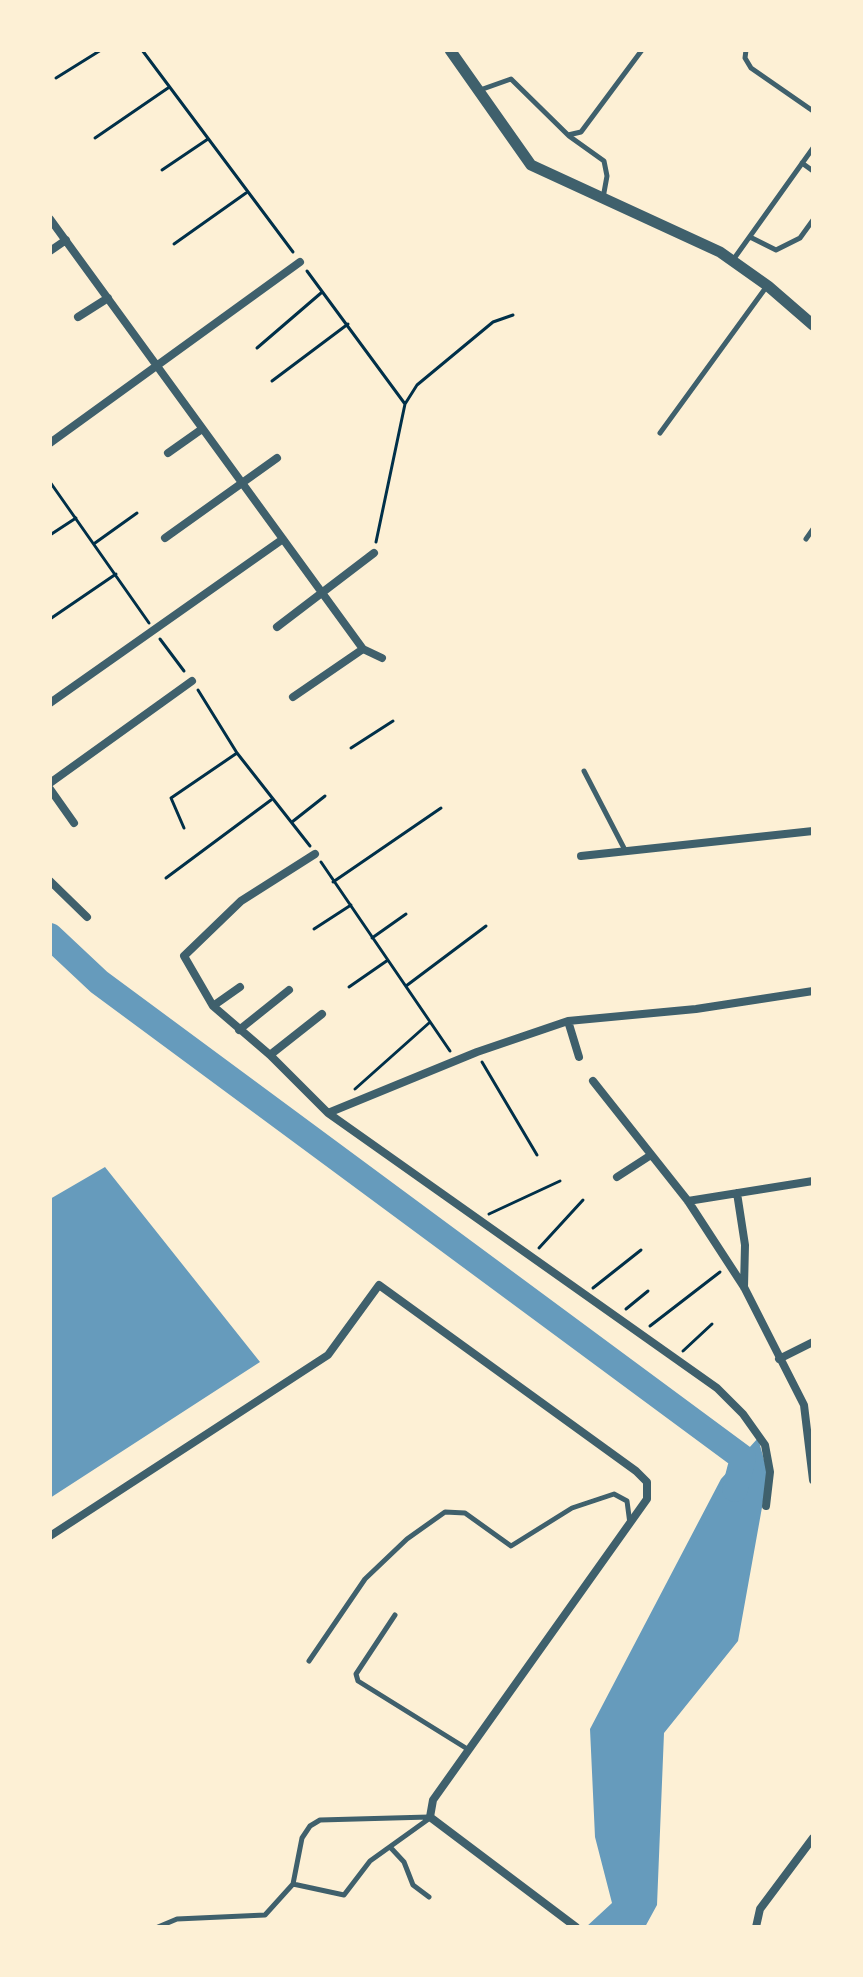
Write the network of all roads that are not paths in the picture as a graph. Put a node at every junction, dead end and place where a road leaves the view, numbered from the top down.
1 (450, 50) edge
2 (642, 50) edge
3 (746, 50) edge
4 (479, 90) junction
5 (813, 111) edge
6 (568, 135) junction
7 (813, 148) edge
8 (802, 163) junction
9 (813, 171) edge
10 (603, 198) junction
11 (50, 219) edge
12 (813, 220) edge
13 (750, 237) junction
14 (66, 240) junction
15 (50, 251) edge
16 (733, 260) junction
17 (300, 262) road end
18 (768, 286) junction
19 (108, 298) junction
20 (78, 317) dead end
21 (813, 325) edge
22 (158, 367) junction
23 (202, 429) junction
24 (660, 433) dead end
25 (50, 443) edge
26 (168, 453) dead end
27 (277, 458) dead end
28 (242, 482) junction
29 (813, 529) edge
30 (165, 538) dead end
31 (283, 539) junction
32 (806, 539) dead end
33 (374, 553) road end
34 (324, 592) junction
35 (277, 627) dead end
36 (363, 649) junction
37 (382, 658) dead end
38 (192, 681) road end
39 (293, 697) dead end
40 (50, 703) edge
41 (584, 771) dead end
42 (50, 783) edge
43 (50, 789) edge
44 (74, 823) dead end
45 (813, 831) edge
46 (626, 853) junction
47 (315, 854) road end
48 (581, 856) dead end
49 (50, 881) edge
50 (87, 917) dead end
51 (240, 987) dead end
52 (289, 990) dead end
53 (813, 991) edge
54 (213, 1006) junction
55 (322, 1014) dead end
56 (568, 1021) junction
57 (239, 1030) junction
58 (270, 1055) junction
59 (579, 1057) dead end
60 (593, 1081) dead end
61 (328, 1113) junction
62 (651, 1155) junction
63 (617, 1177) dead end
64 (813, 1181) edge
65 (737, 1193) junction
66 (688, 1201) junction
67 (744, 1287) junction
68 (813, 1342) edge
69 (779, 1359) junction
70 (813, 1480) edge
71 (766, 1506) dead end
72 (630, 1525) junction
73 (50, 1536) edge
74 (395, 1615) dead end
75 (309, 1661) dead end
76 (469, 1750) junction
77 (430, 1817) junction
78 (813, 1838) edge
79 (391, 1848) junction
80 (293, 1884) junction
81 (429, 1897) dead end
82 (158, 1927) edge
83 (576, 1927) edge
84 (756, 1927) edge

1 - 4 street
2 - 6 lane
3 - 5 lane
4 - 6 lane
4 - 10 street
6 - 10 lane
7 - 8 lane
8 - 9 lane
8 - 13 lane
10 - 16 street
11 - 14 street
12 - 13 lane
13 - 16 lane
14 - 15 street
14 - 19 street
16 - 18 street
17 - 22 street
18 - 21 street
18 - 24 lane
19 - 20 street
19 - 22 street
22 - 23 street
22 - 25 street
23 - 26 street
23 - 28 street
27 - 28 street
28 - 30 street
28 - 31 street
29 - 32 lane
31 - 34 street
31 - 40 street
33 - 34 street
34 - 35 street
34 - 36 street
36 - 37 street
36 - 39 street
38 - 42 street
41 - 46 lane
43 - 44 street
45 - 46 street
46 - 48 street
47 - 54 street
49 - 50 street
51 - 54 street
52 - 57 street
53 - 56 street
54 - 57 street
55 - 58 street
56 - 59 street
56 - 61 street
57 - 58 street
58 - 61 street
60 - 62 street
61 - 71 street
62 - 63 street
62 - 66 street
64 - 65 street
65 - 66 street
65 - 67 street
66 - 67 street
67 - 69 street
68 - 69 street
69 - 70 street
72 - 73 street
72 - 75 lane
72 - 76 street
74 - 76 lane
76 - 77 street
77 - 79 lane
77 - 80 lane
77 - 83 street
78 - 84 street
79 - 80 lane
79 - 81 lane
80 - 82 lane

